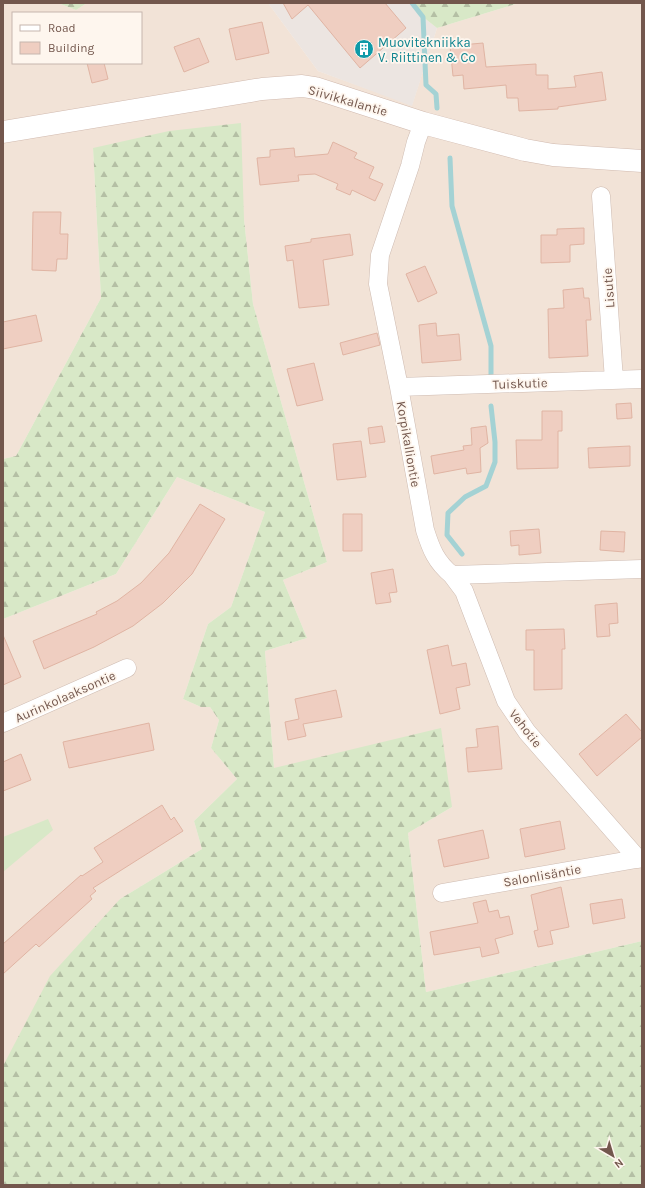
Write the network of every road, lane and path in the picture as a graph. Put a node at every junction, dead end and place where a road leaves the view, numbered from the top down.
1 (423, 123) junction
2 (3, 132) edge
3 (642, 161) edge
4 (601, 196) dead end
5 (642, 379) edge
6 (614, 380) junction
7 (399, 386) junction
8 (642, 570) edge
9 (452, 575) junction
10 (127, 668) dead end
11 (3, 723) edge
12 (640, 858) edge
13 (442, 892) dead end

1 - 2 main road, Siivikkalantie
1 - 3 main road, Siivikkalantie
1 - 7 street, Korpikalliontie
4 - 6 street, Lisutie
5 - 6 street, Tuiskutie
6 - 7 street, Tuiskutie
7 - 9 street, Korpikalliontie
8 - 9 street
9 - 12 street, Vehotie
10 - 11 street, Aurinkolaaksontie
12 - 13 street, Salonlisäntie

